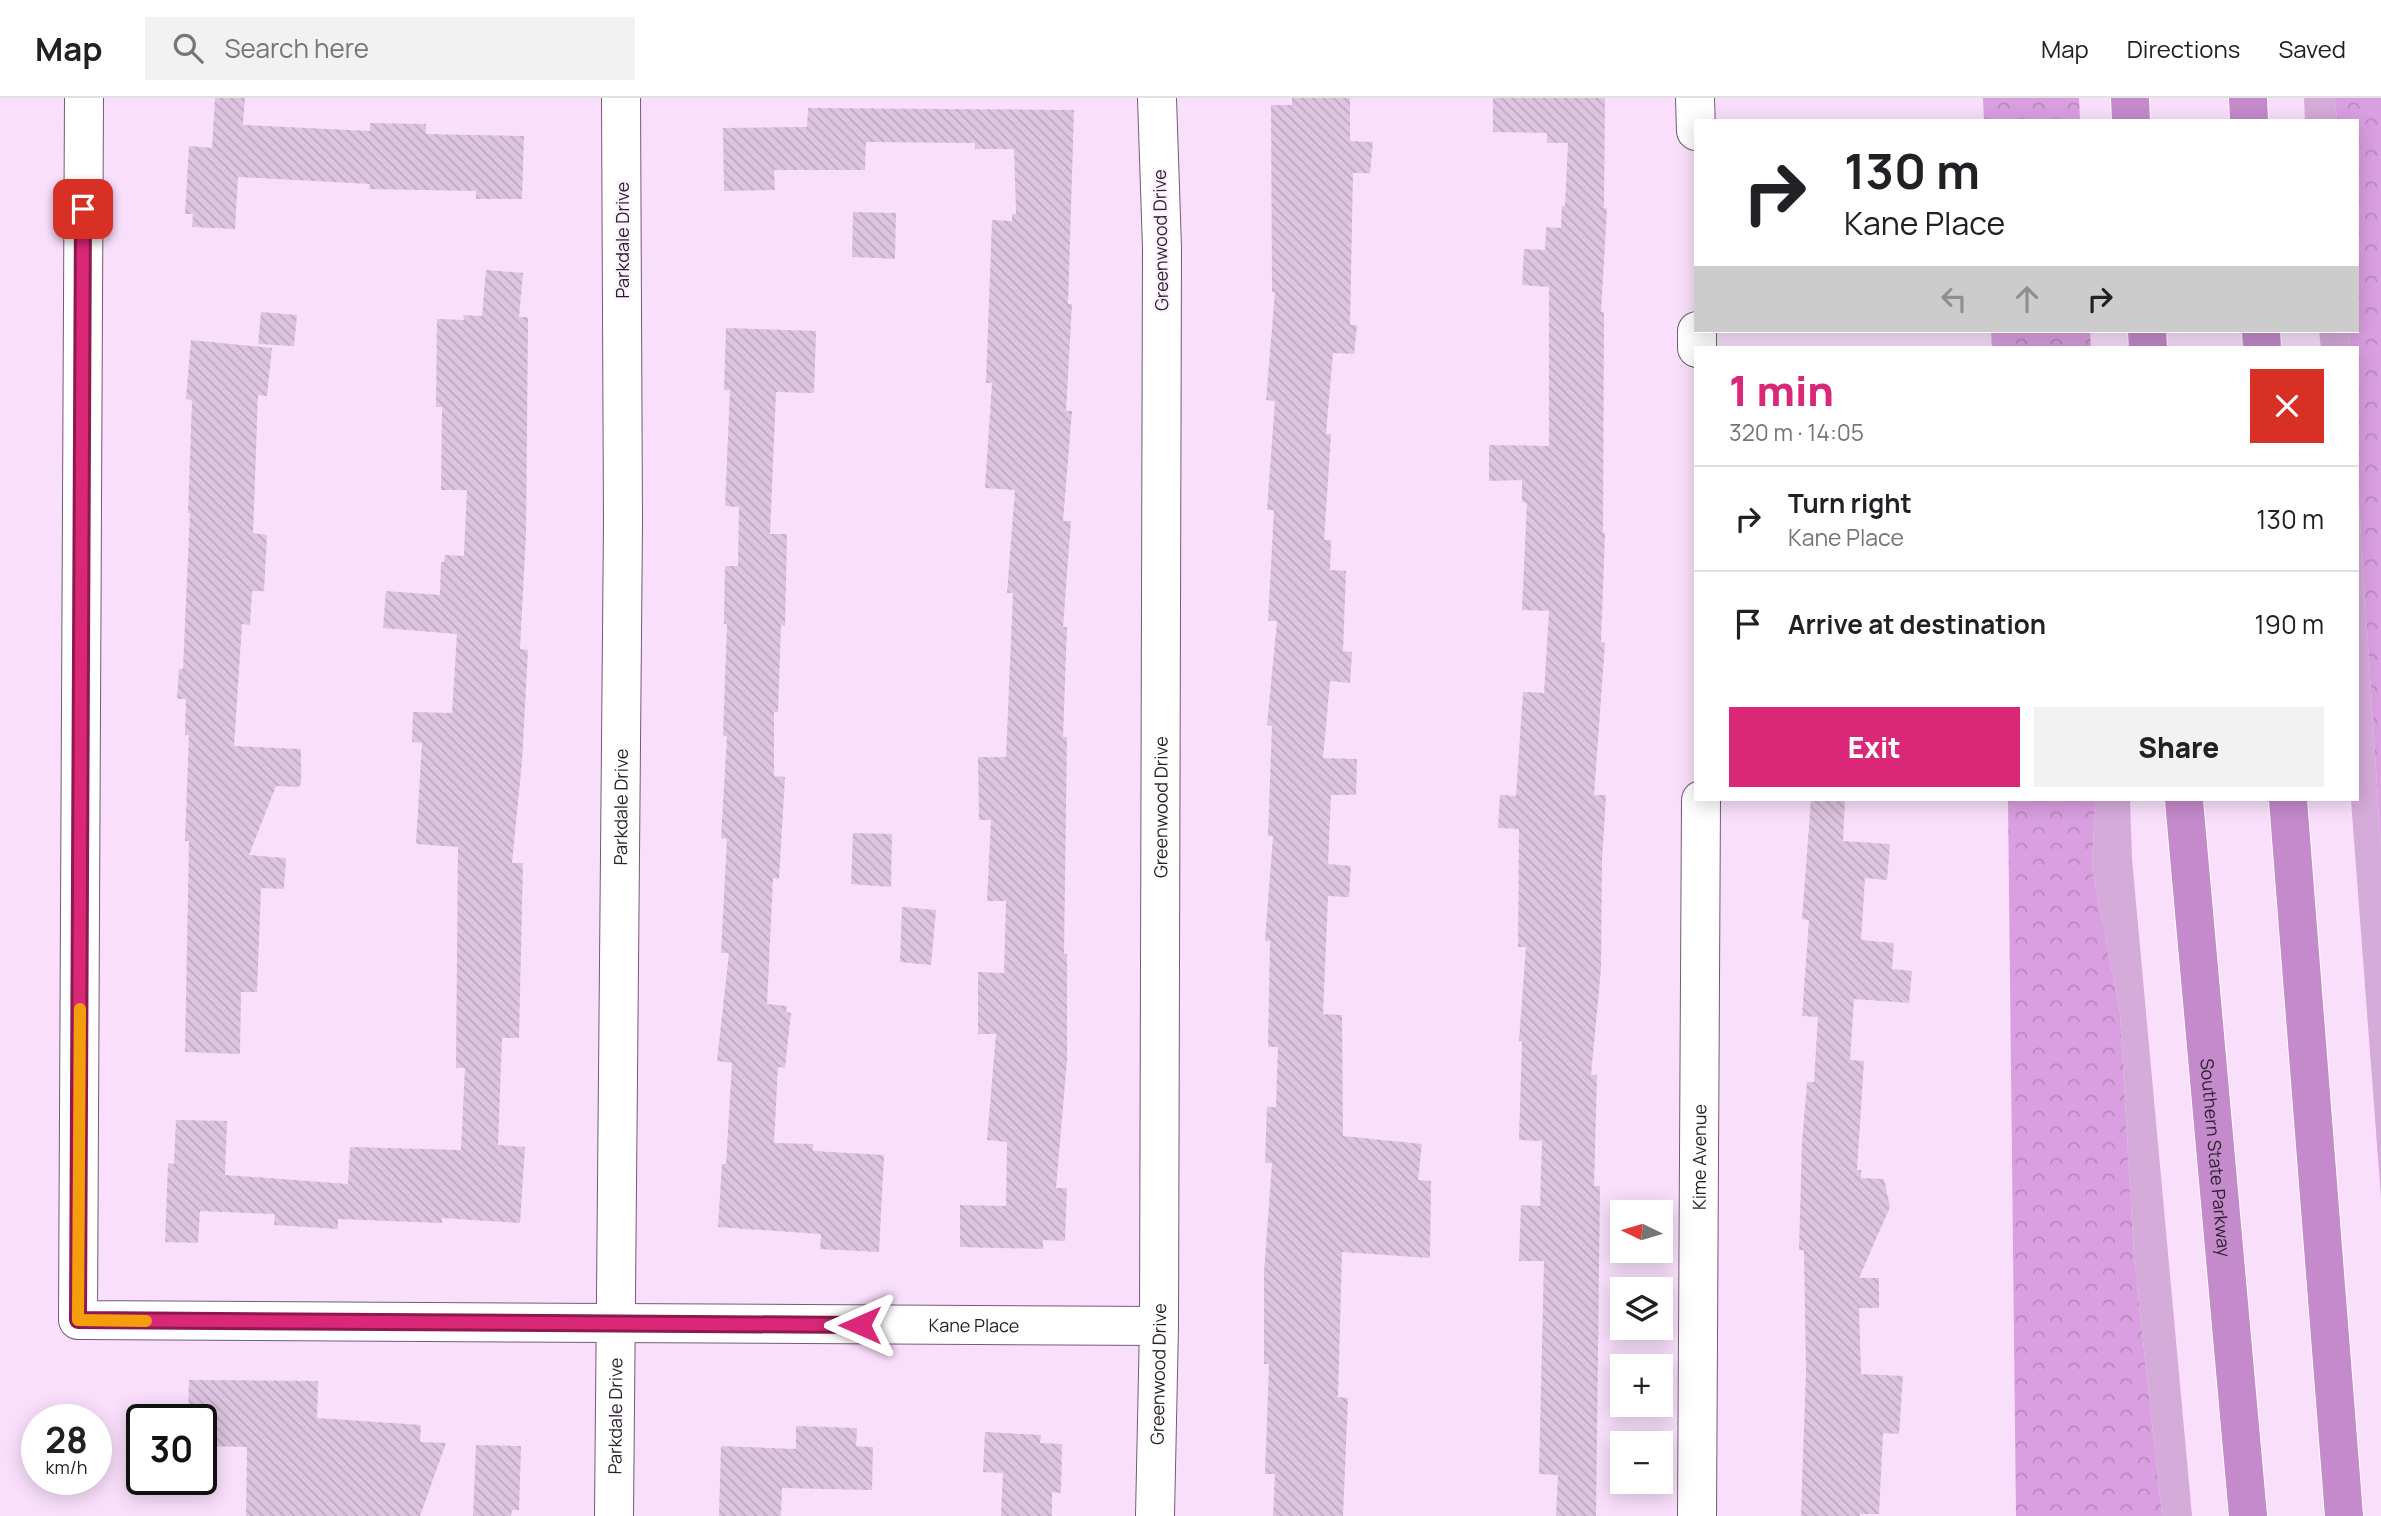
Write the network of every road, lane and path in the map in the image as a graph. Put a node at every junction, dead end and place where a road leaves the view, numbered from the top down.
1 (84, 98) edge
2 (621, 98) edge
3 (1157, 98) edge
4 (1696, 98) edge
5 (2130, 98) edge
6 (2248, 98) edge
7 (1696, 119) edge
8 (2131, 119) edge
9 (2249, 119) edge
10 (1701, 801) edge
11 (2184, 801) edge
12 (2288, 801) edge
13 (617, 1325) junction
14 (1159, 1326) junction
15 (2231, 1353) junction
16 (614, 1516) edge
17 (1155, 1516) edge
18 (1697, 1516) edge
19 (2222, 1516) edge
20 (2248, 1516) edge
21 (2344, 1516) edge

1 - 13 street, Kane Place
2 - 13 street, Parkdale Drive
3 - 14 street, Greenwood Drive
4 - 7 street
5 - 8 highway
6 - 9 highway
10 - 18 street, Kime Avenue
11 - 15 highway, Southern State Parkway
12 - 21 highway
13 - 14 street, Kane Place
13 - 16 street, Parkdale Drive
14 - 17 street, Greenwood Drive
15 - 19 highway
15 - 20 highway, Southern State Parkway

